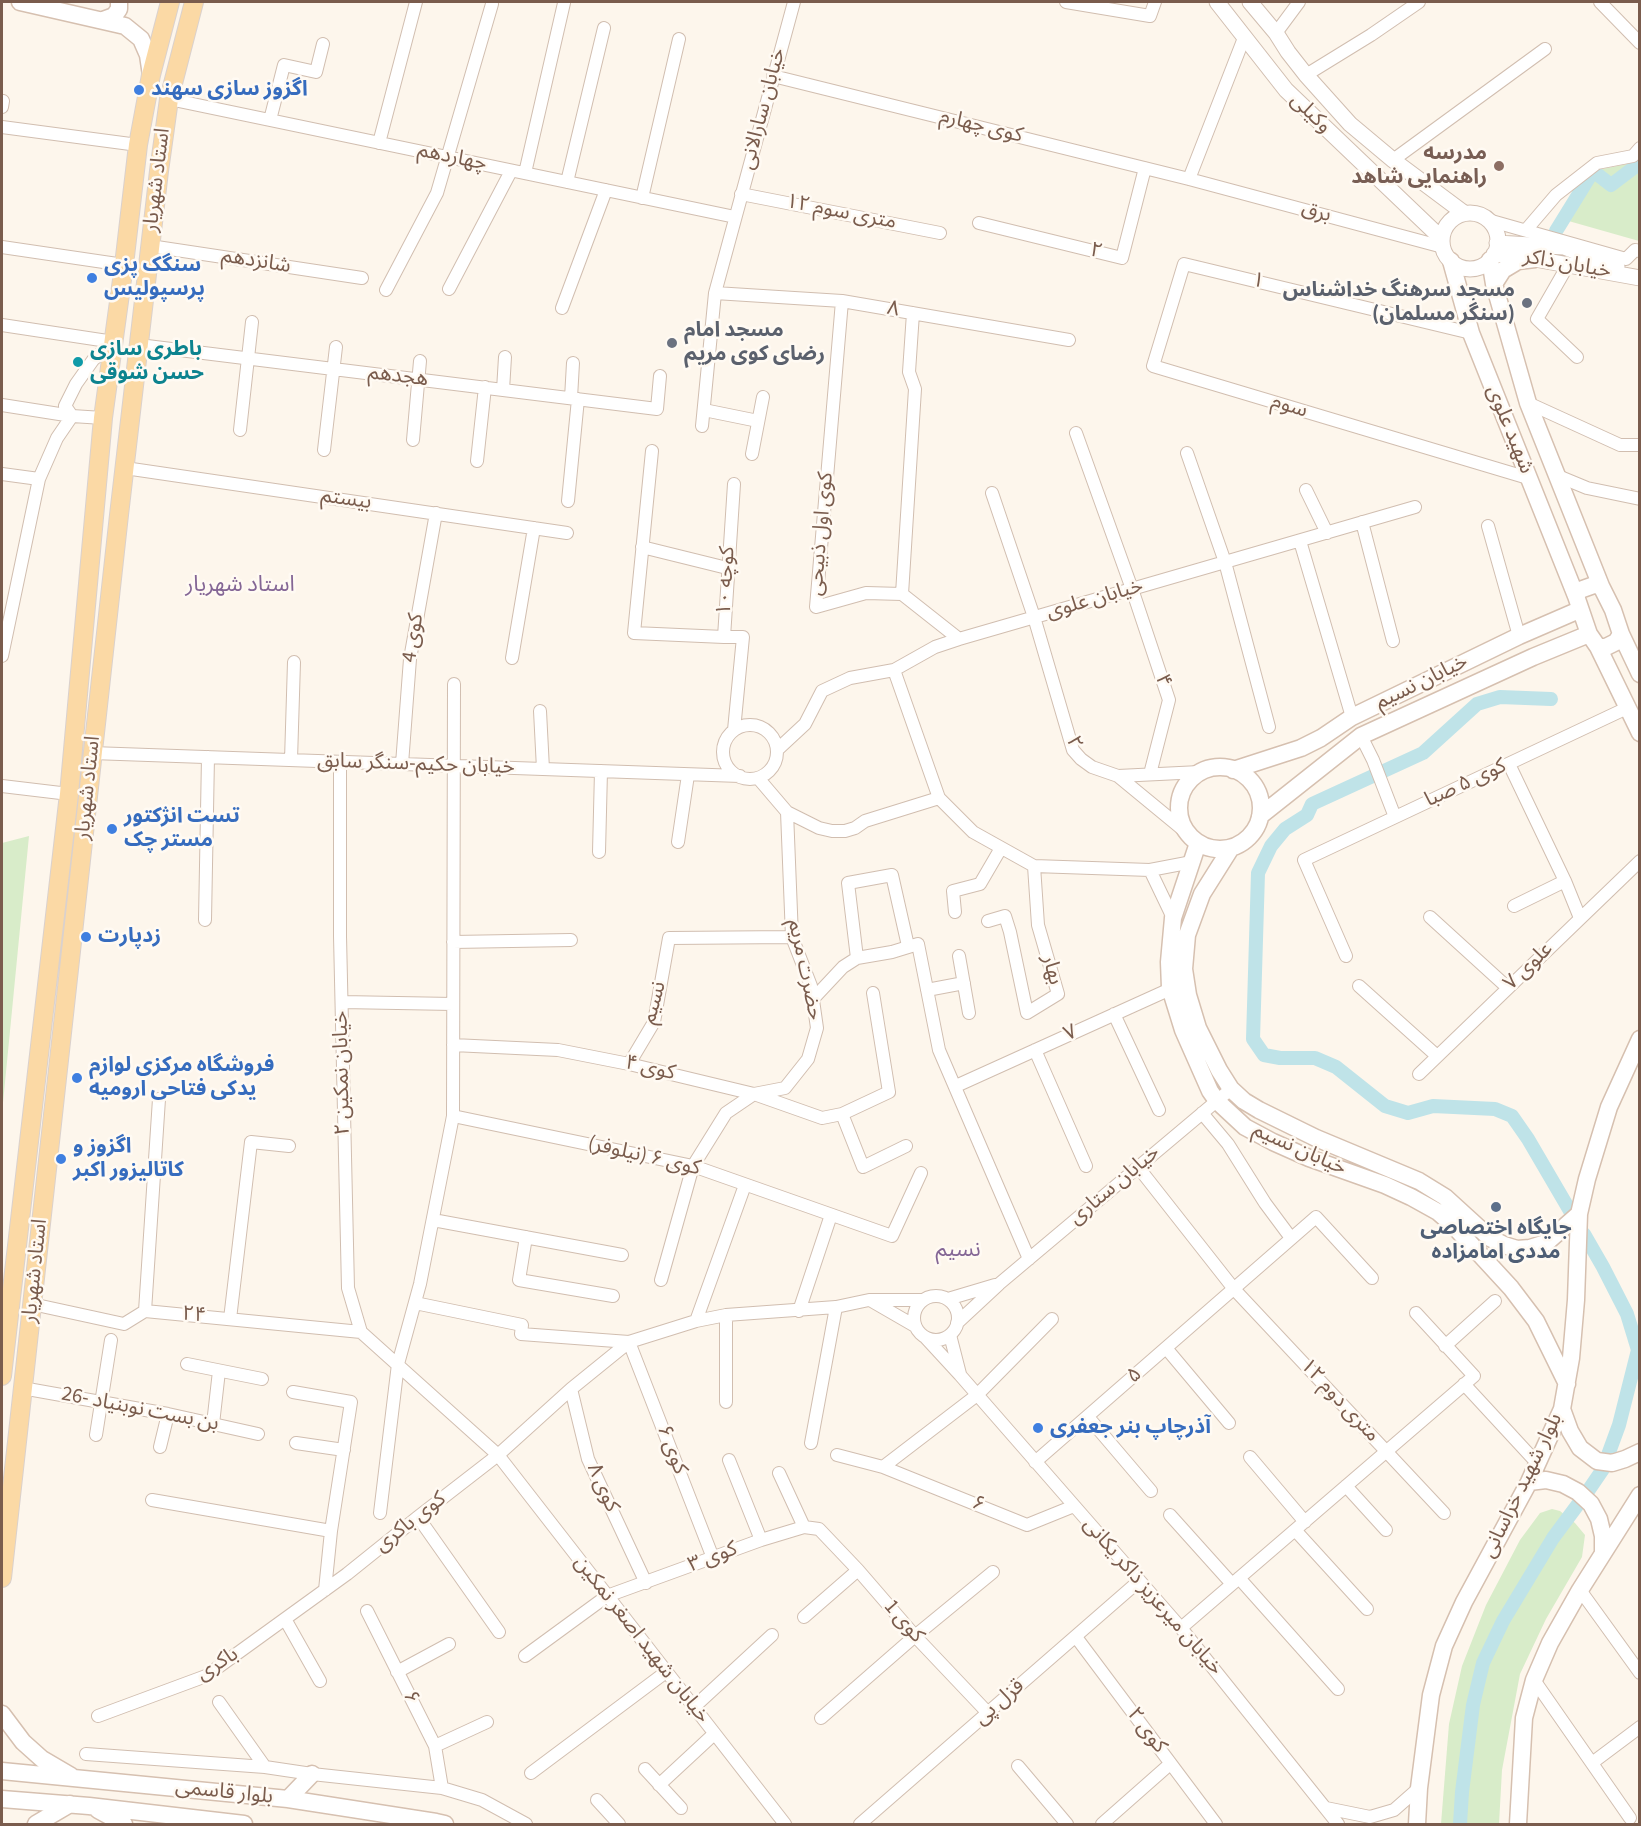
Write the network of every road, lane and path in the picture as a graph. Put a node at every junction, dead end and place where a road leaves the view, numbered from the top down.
1 (20, 2) edge
2 (119, 2) edge
3 (170, 2) edge
4 (194, 2) edge
5 (416, 2) edge
6 (794, 2) edge
7 (1066, 2) edge
8 (1155, 2) edge
9 (1217, 2) edge
10 (1250, 2) edge
11 (1299, 2) edge
12 (1419, 2) edge
13 (1600, 2) edge
14 (564, 3) edge
15 (492, 4) dead end
16 (103, 20) junction
17 (603, 28) dead end
18 (1276, 33) junction
19 (1244, 38) junction
20 (680, 39) dead end
21 (1640, 43) edge
22 (323, 44) dead end
23 (1545, 49) dead end
24 (151, 75) junction
25 (1306, 75) junction
26 (773, 76) junction
27 (169, 99) junction
28 (270, 120) junction
29 (2, 127) edge
30 (379, 143) junction
31 (138, 145) junction
32 (1640, 148) edge
33 (448, 158) junction
34 (1393, 160) junction
35 (1145, 168) junction
36 (511, 171) junction
37 (525, 173) junction
38 (1189, 179) junction
39 (567, 182) junction
40 (606, 190) junction
41 (741, 194) junction
42 (642, 198) junction
43 (1464, 213) junction
44 (735, 218) junction
45 (1488, 220) junction
46 (980, 223) dead end
47 (1526, 230) junction
48 (940, 232) dead end
49 (150, 246) junction
50 (2, 247) edge
51 (1445, 249) junction
52 (1640, 251) edge
53 (1494, 252) junction
54 (1535, 259) junction
55 (1184, 264) joint
56 (124, 265) junction
57 (1568, 265) junction
58 (1640, 277) edge
59 (362, 278) dead end
60 (1494, 284) junction
61 (449, 289) dead end
62 (386, 290) dead end
63 (715, 293) junction
64 (842, 301) junction
65 (562, 308) dead end
66 (913, 313) junction
67 (252, 322) dead end
68 (2, 325) edge
69 (1471, 333) junction
70 (1069, 340) dead end
71 (114, 342) junction
72 (139, 345) junction
73 (336, 347) dead end
74 (505, 357) dead end
75 (1577, 357) dead end
76 (249, 358) junction
77 (420, 361) dead end
78 (573, 363) dead end
79 (332, 369) junction
80 (660, 376) dead end
81 (419, 379) junction
82 (485, 387) junction
83 (503, 390) junction
84 (762, 397) dead end
85 (574, 399) junction
86 (1528, 403) junction
87 (2, 405) edge
88 (704, 410) junction
89 (72, 416) junction
90 (104, 418) junction
91 (758, 421) junction
92 (702, 426) dead end
93 (240, 430) dead end
94 (1076, 433) dead end
95 (413, 440) dead end
96 (1640, 445) edge
97 (324, 450) dead end
98 (651, 451) dead end
99 (1187, 453) dead end
100 (752, 454) dead end
101 (477, 461) dead end
102 (125, 468) junction
103 (2, 474) edge
104 (1558, 476) junction
105 (1528, 478) junction
106 (39, 479) junction
107 (734, 484) dead end
108 (1306, 490) dead end
109 (992, 493) dead end
110 (1640, 499) edge
111 (568, 501) dead end
112 (1415, 507) dead end
113 (436, 513) junction
114 (1362, 522) junction
115 (1488, 526) dead end
116 (534, 528) junction
117 (567, 532) dead end
118 (1327, 533) junction
119 (1300, 541) junction
120 (642, 547) junction
121 (1225, 562) junction
122 (728, 568) junction
123 (1601, 586) junction
124 (1132, 589) junction
125 (902, 594) junction
126 (1577, 603) junction
127 (1034, 617) junction
128 (1621, 634) junction
129 (1519, 636) junction
130 (724, 637) junction
131 (959, 639) junction
132 (1393, 641) dead end
133 (1593, 641) junction
134 (2, 656) edge
135 (512, 658) dead end
136 (294, 662) dead end
137 (894, 670) junction
138 (1640, 674) edge
139 (454, 684) dead end
140 (1627, 708) junction
141 (540, 711) dead end
142 (1352, 717) junction
143 (1269, 727) dead end
144 (734, 730) junction
145 (1640, 733) edge
146 (1361, 736) junction
147 (777, 750) junction
148 (92, 753) junction
149 (208, 757) junction
150 (291, 760) junction
151 (340, 762) junction
152 (402, 764) junction
153 (1509, 764) junction
154 (453, 766) junction
155 (543, 769) junction
156 (1233, 770) junction
157 (601, 771) junction
158 (1200, 772) junction
159 (1150, 774) junction
160 (688, 775) junction
161 (740, 776) junction
162 (1118, 776) junction
163 (758, 778) junction
164 (2, 786) edge
165 (69, 794) junction
166 (939, 798) junction
167 (787, 812) junction
168 (1260, 816) junction
169 (1395, 817) junction
170 (1186, 832) junction
171 (678, 842) dead end
172 (1198, 843) junction
173 (1001, 848) junction
174 (1231, 848) junction
175 (599, 852) dead end
176 (1640, 861) edge
177 (1192, 862) junction
178 (1034, 866) junction
179 (1150, 870) junction
180 (1565, 881) junction
181 (1514, 906) dead end
182 (955, 912) dead end
183 (1430, 917) dead end
184 (1173, 918) junction
185 (1580, 918) junction
186 (205, 921) dead end
187 (988, 921) dead end
188 (54, 925) junction
189 (74, 927) junction
190 (792, 937) junction
191 (570, 940) dead end
192 (453, 942) junction
193 (908, 946) junction
194 (959, 956) dead end
195 (1346, 956) dead end
196 (856, 958) junction
197 (50, 960) junction
198 (70, 963) junction
199 (964, 983) junction
200 (1178, 986) junction
201 (1359, 986) dead end
202 (1508, 988) junction
203 (927, 990) junction
204 (873, 993) dead end
205 (813, 999) junction
206 (342, 1002) junction
207 (453, 1004) junction
208 (969, 1013) dead end
209 (1113, 1014) junction
210 (1640, 1039) edge
211 (453, 1045) junction
212 (1035, 1050) junction
213 (1437, 1056) junction
214 (629, 1064) junction
215 (1419, 1074) dead end
216 (956, 1086) junction
217 (1231, 1089) junction
218 (754, 1094) junction
219 (159, 1099) dead end
220 (1217, 1101) junction
221 (1158, 1110) dead end
222 (1202, 1113) junction
223 (842, 1114) junction
224 (453, 1116) junction
225 (289, 1146) dead end
226 (906, 1146) dead end
227 (693, 1166) junction
228 (1086, 1166) dead end
229 (1138, 1167) junction
230 (921, 1173) dead end
231 (745, 1185) junction
232 (1579, 1214) junction
233 (831, 1215) junction
234 (433, 1220) junction
235 (526, 1237) junction
236 (1291, 1238) junction
237 (622, 1255) dead end
238 (1029, 1259) junction
239 (1372, 1278) dead end
240 (662, 1280) dead end
241 (999, 1284) junction
242 (1234, 1288) junction
243 (613, 1296) dead end
244 (948, 1299) junction
245 (869, 1300) junction
246 (921, 1300) junction
247 (1495, 1300) dead end
248 (415, 1303) junction
249 (32, 1304) junction
250 (836, 1307) junction
251 (145, 1311) junction
252 (799, 1311) junction
253 (1416, 1313) dead end
254 (726, 1315) junction
255 (230, 1319) junction
256 (1052, 1320) dead end
257 (696, 1322) junction
258 (957, 1323) junction
259 (915, 1326) junction
260 (361, 1332) junction
261 (950, 1335) junction
262 (925, 1337) junction
263 (111, 1340) dead end
264 (629, 1342) junction
265 (1445, 1346) junction
266 (1166, 1348) junction
267 (187, 1364) dead end
268 (398, 1364) junction
269 (219, 1371) junction
270 (960, 1375) junction
271 (2, 1376) edge
272 (262, 1379) dead end
273 (1464, 1384) junction
274 (1567, 1384) junction
275 (22, 1388) junction
276 (572, 1389) junction
277 (293, 1392) dead end
278 (977, 1395) junction
279 (726, 1402) dead end
280 (102, 1403) junction
281 (1563, 1409) junction
282 (168, 1414) junction
283 (1088, 1417) junction
284 (1229, 1423) dead end
285 (213, 1424) junction
286 (258, 1434) dead end
287 (96, 1435) dead end
288 (296, 1443) dead end
289 (811, 1443) dead end
290 (160, 1448) dead end
291 (344, 1450) junction
292 (1386, 1451) junction
293 (1640, 1452) edge
294 (498, 1455) junction
295 (837, 1455) dead end
296 (1250, 1457) dead end
297 (729, 1460) dead end
298 (1035, 1462) junction
299 (1537, 1463) junction
300 (883, 1467) junction
301 (779, 1473) dead end
302 (1529, 1482) junction
303 (1346, 1486) junction
304 (1151, 1491) dead end
305 (152, 1500) dead end
306 (1639, 1500) edge
307 (1074, 1506) junction
308 (380, 1512) dead end
309 (1444, 1513) dead end
310 (1170, 1515) dead end
311 (418, 1517) junction
312 (1305, 1522) junction
313 (804, 1527) junction
314 (819, 1529) joint
315 (1295, 1530) junction
316 (1386, 1530) dead end
317 (332, 1531) junction
318 (761, 1540) junction
319 (1602, 1553) junction
320 (713, 1558) junction
321 (858, 1570) junction
322 (993, 1572) dead end
323 (2, 1578) edge
324 (1139, 1581) junction
325 (1235, 1581) junction
326 (646, 1583) junction
327 (324, 1590) junction
328 (1580, 1590) junction
329 (607, 1596) junction
330 (1367, 1609) dead end
331 (367, 1611) dead end
332 (804, 1617) dead end
333 (285, 1619) junction
334 (1181, 1628) junction
335 (500, 1632) dead end
336 (772, 1635) dead end
337 (915, 1636) junction
338 (1076, 1637) junction
339 (449, 1644) dead end
340 (525, 1656) dead end
341 (397, 1672) junction
342 (666, 1672) junction
343 (1640, 1673) edge
344 (1534, 1680) junction
345 (320, 1681) dead end
346 (1338, 1689) dead end
347 (219, 1702) dead end
348 (694, 1707) junction
349 (988, 1713) junction
350 (2, 1714) edge
351 (98, 1716) dead end
352 (821, 1718) dead end
353 (487, 1722) dead end
354 (1640, 1727) edge
355 (714, 1734) junction
356 (435, 1746) junction
357 (86, 1754) dead end
358 (1592, 1763) junction
359 (1170, 1764) junction
360 (1018, 1766) dead end
361 (265, 1767) junction
362 (645, 1769) dead end
363 (2, 1772) edge
364 (531, 1773) dead end
365 (312, 1774) junction
366 (74, 1778) junction
367 (659, 1785) junction
368 (442, 1788) junction
369 (1419, 1788) junction
370 (2, 1799) edge
371 (288, 1799) junction
372 (597, 1800) dead end
373 (70, 1804) junction
374 (89, 1806) junction
375 (681, 1808) dead end
376 (1326, 1808) junction
377 (1630, 1818) dead end
378 (615, 1823) edge
379 (36, 1824) edge
380 (124, 1824) edge
381 (244, 1824) edge
382 (445, 1824) edge
383 (526, 1824) edge
384 (785, 1824) edge
385 (860, 1824) edge
386 (1067, 1824) edge
387 (1102, 1824) edge
388 (1216, 1824) edge
389 (1338, 1824) edge
390 (1417, 1824) edge
391 (1518, 1824) edge

1 - 16 main road
2 - 16 main road
3 - 24 main road, استاد شهریار
4 - 27 main road, استاد شهریار
5 - 30 street
6 - 26 street, خیابان سارالانی
7 - 8 street
9 - 19 street, وکیلی
10 - 18 street, وکیلی
11 - 18 street
12 - 25 street
13 - 21 street
14 - 37 street
15 - 33 street
16 - 24 main road
17 - 39 street
18 - 25 street, وکیلی
19 - 38 street
19 - 51 street, وکیلی
20 - 42 street
22 - 28 street
23 - 34 street
24 - 31 main road, استاد شهریار
25 - 34 street, وکیلی
26 - 35 street, کوی چهارم
26 - 41 street, خیابان سارالانی
27 - 28 street, چهاردهم
27 - 49 main road, استاد شهریار
28 - 30 street, چهاردهم
29 - 31 street
30 - 33 street, چهاردهم
31 - 56 main road, استاد شهریار
32 - 47 street
33 - 36 street, چهاردهم
33 - 62 street
34 - 43 street, وکیلی
35 - 38 street, کوی چهارم
35 - 46 street, ۲
36 - 37 street, چهاردهم
36 - 61 street
37 - 39 street, چهاردهم
38 - 51 street, برق
39 - 40 street, چهاردهم
40 - 42 street, چهاردهم
40 - 65 street
41 - 44 street, خیابان سارالانی
41 - 48 street, ۱۲ متری سوم
42 - 44 street, چهاردهم
43 - 45 street
43 - 51 street
44 - 63 street, خیابان سارالانی
45 - 47 street
45 - 53 street
47 - 52 street
49 - 59 street, شانزدهم
49 - 72 main road, استاد شهریار
50 - 56 street
51 - 53 street
51 - 69 main road, شهید علوی
53 - 54 street, خیابان ذاکر
53 - 58 street, خیابان ذاکر
53 - 60 main road, شهید علوی
54 - 57 street, خیابان ذاکر
54 - 60 main road
55 - 69 street, ۱
55 - 105 street, سوم
56 - 71 main road, استاد شهریار
57 - 58 street, خیابان ذاکر
57 - 75 street
60 - 86 main road, شهید علوی
63 - 64 street, ۸
63 - 88 street, خیابان سارالانی
64 - 66 street, ۸
64 - 125 street, کوی اول ذبیحی
66 - 70 street, ۸
66 - 125 street
67 - 76 street
68 - 71 street
69 - 105 main road, شهید علوی
71 - 89 street
71 - 90 main road, استاد شهریار
72 - 76 street, هجدهم
72 - 102 main road, استاد شهریار
73 - 79 street
74 - 83 street
76 - 79 street, هجدهم
76 - 93 street
77 - 81 street
78 - 85 street
79 - 81 street, هجدهم
79 - 97 street
80 - 85 street, هجدهم
81 - 82 street, هجدهم
81 - 95 street
82 - 83 street, هجدهم
82 - 101 street
83 - 85 street, هجدهم
84 - 91 street
85 - 111 street
86 - 96 street
86 - 104 main road, شهید علوی
87 - 89 street
88 - 91 street
88 - 92 street, خیابان سارالانی
89 - 90 street
89 - 106 street
90 - 165 main road, استاد شهریار
91 - 100 street
94 - 124 street, ۴
98 - 120 street
99 - 121 street
102 - 113 street, بیستم
102 - 148 main road, استاد شهریار
103 - 106 street
104 - 110 street
104 - 123 main road, شهید علوی
105 - 126 main road, شهید علوی
106 - 134 street
107 - 122 street, کوچه ۱۰
108 - 118 street
109 - 127 street
112 - 114 street, خیابان علوی
113 - 116 street, بیستم
113 - 152 street, کوی 4
114 - 118 street, خیابان علوی
114 - 132 street
115 - 129 street
116 - 117 street, بیستم
116 - 135 street
118 - 119 street, خیابان علوی
119 - 121 street, خیابان علوی
119 - 142 street
120 - 122 street
120 - 130 street
121 - 124 street, خیابان علوی
121 - 143 street
122 - 130 street, کوچه ۱۰
123 - 126 main road, خیابان نسیم
123 - 128 main road, شهید علوی
124 - 127 street, خیابان علوی
124 - 159 street, ۴
125 - 131 street
126 - 129 main road, خیابان نسیم
126 - 133 main road, شهید علوی
127 - 131 street, خیابان علوی
127 - 162 street, ۲
128 - 133 main road, خیابان نسیم
128 - 138 main road
129 - 142 main road, خیابان نسیم
130 - 144 street, کوچه ۱۰
131 - 137 street, خیابان علوی
133 - 140 main road
133 - 146 main road, خیابان نسیم
136 - 150 street
137 - 147 street, خیابان علوی
137 - 166 street
139 - 154 street
140 - 145 main road
140 - 153 street, کوی ۵ صبا
141 - 155 street
142 - 156 main road, خیابان نسیم
144 - 147 street
144 - 161 street
146 - 168 main road, خیابان نسیم
146 - 169 street
147 - 163 street
148 - 149 street, خیابان حکیم-سنگر سابق
148 - 189 main road, استاد شهریار
149 - 150 street, خیابان حکیم-سنگر سابق
149 - 186 street
150 - 151 street, خیابان حکیم-سنگر سابق
151 - 152 street, خیابان حکیم-سنگر سابق
151 - 206 street, خیابان نمکین ۲
152 - 154 street, خیابان حکیم-سنگر سابق
153 - 169 street, کوی ۵ صبا
153 - 180 street
154 - 155 street, خیابان حکیم-سنگر سابق
154 - 192 street
155 - 157 street, خیابان حکیم-سنگر سابق
156 - 158 main road
156 - 168 main road
157 - 160 street, خیابان حکیم-سنگر سابق
157 - 175 street
158 - 159 street, ۲
158 - 170 main road
159 - 162 street, ۲
160 - 161 street, خیابان حکیم-سنگر سابق
160 - 171 street
161 - 163 street
162 - 170 street, ۲
163 - 167 street
164 - 165 street
165 - 188 main road, استاد شهریار
166 - 167 street
166 - 173 street
167 - 190 street, حضرت مریم
168 - 174 main road
169 - 195 street, کوی ۵ صبا
170 - 172 main road
172 - 174 main road
172 - 177 main road, خیابان نسیم
173 - 178 street
173 - 182 street
174 - 200 main road, خیابان نسیم
176 - 185 street, علوی ۷
177 - 179 street
177 - 184 main road, خیابان نسیم
178 - 179 street
178 - 187 street, بهار
179 - 184 street
180 - 181 street
180 - 185 street
183 - 202 street
184 - 200 main road, خیابان نسیم
185 - 202 street, علوی ۷
188 - 189 main road
188 - 197 main road, استاد شهریار
189 - 198 main road, استاد شهریار
190 - 205 street, حضرت مریم
190 - 214 street, نسیم
191 - 192 street
192 - 207 street
193 - 196 street
193 - 196 street
193 - 203 street
194 - 199 street
196 - 205 street
197 - 198 main road
197 - 271 main road, استاد شهریار
198 - 249 main road, استاد شهریار
199 - 203 street
199 - 208 street
200 - 209 street, ۷
200 - 217 main road, خیابان نسیم
200 - 220 main road, خیابان نسیم
201 - 213 street
202 - 213 street, علوی ۷
203 - 216 street
204 - 223 street
205 - 218 street, حضرت مریم
206 - 207 street
206 - 260 street, خیابان نمکین ۲
207 - 211 street
209 - 212 street, ۷
209 - 221 street
210 - 232 main road, بلوار شهید خراسانی
211 - 214 street, کوی ۴
211 - 224 street
212 - 216 street, ۷
212 - 228 street
213 - 215 street, علوی ۷
214 - 218 street, کوی ۴
216 - 238 street
217 - 220 street, خیابان ستاری
217 - 232 main road, خیابان نسیم
218 - 223 street, کوی ۴
218 - 227 street
219 - 251 street
220 - 222 street, خیابان ستاری
220 - 274 main road, خیابان نسیم
222 - 229 street, خیابان ستاری
222 - 236 street
223 - 226 street
224 - 227 street, کوی ۶ (نیلوفر)
224 - 234 street
225 - 255 street
227 - 231 street, کوی ۶ (نیلوفر)
227 - 240 street
229 - 238 street, خیابان ستاری
229 - 242 street
230 - 233 street, کوی ۶ (نیلوفر)
231 - 233 street, کوی ۶ (نیلوفر)
231 - 257 street
232 - 274 main road, بلوار شهید خراسانی
233 - 252 street
234 - 235 street
234 - 248 street
235 - 237 street
235 - 243 street
236 - 239 street, ۵
236 - 242 street, ۵
238 - 241 street, خیابان ستاری
241 - 244 street
241 - 258 street, خیابان ستاری
242 - 266 street, ۵
242 - 292 street, ۱۲ متری دوم
244 - 246 street
244 - 258 street
245 - 246 street
245 - 250 street
245 - 259 street
246 - 259 street
247 - 265 street
248 - 264 street
248 - 268 street
249 - 251 street, ۲۴
249 - 275 main road, استاد شهریار
250 - 252 street
250 - 289 street
251 - 255 street, ۲۴
252 - 254 street
253 - 265 street
254 - 257 street
254 - 279 street
255 - 260 street, ۲۴
256 - 278 street
257 - 264 street
258 - 261 street
259 - 262 street
260 - 268 street
261 - 262 street
261 - 270 street
262 - 270 street, خیابان میرعزیز ذاکر یکانی
263 - 280 street
264 - 276 street, کوی باکری
264 - 320 street, کوی ۶
265 - 273 street
266 - 283 street, ۵
266 - 284 street
267 - 269 street
268 - 294 street, خیابان شهید اصغر نمکین
268 - 308 street
269 - 272 street
269 - 285 street
270 - 278 street, خیابان میرعزیز ذاکر یکانی
273 - 292 street
273 - 299 street
274 - 281 main road, بلوار شهید خراسانی
275 - 280 street, 26- بن بست نوبنیاد
275 - 323 main road, استاد شهریار
276 - 294 street, کوی باکری
276 - 326 street, کوی ۸
277 - 291 street
278 - 298 street, خیابان میرعزیز ذاکر یکانی
278 - 300 street
280 - 282 street, 26- بن بست نوبنیاد
280 - 287 street
281 - 293 main road
281 - 299 main road, بلوار شهید خراسانی
282 - 285 street, 26- بن بست نوبنیاد
282 - 290 street
283 - 298 street, ۵
283 - 304 street
285 - 286 street, 26- بن بست نوبنیاد
288 - 291 street
291 - 317 street
292 - 303 street
292 - 309 street, ۱۲ متری دوم
294 - 311 street, کوی باکری
294 - 329 street, خیابان شهید اصغر نمکین
295 - 300 street, ۶
296 - 312 street
297 - 318 street
298 - 307 street, خیابان میرعزیز ذاکر یکانی
299 - 302 main road, بلوار شهید خراسانی
300 - 307 street, ۶
301 - 313 street
302 - 319 main road
302 - 369 main road, بلوار شهید خراسانی
303 - 312 street
303 - 316 street
305 - 317 street
306 - 319 main road
307 - 324 street, خیابان میرعزیز ذاکر یکانی
310 - 325 street
311 - 327 street, کوی باکری
311 - 335 street
312 - 315 street
313 - 314 street, کوی ۳
313 - 318 street, کوی ۳
314 - 321 street, کوی 1
315 - 325 street
315 - 330 street
317 - 327 street
318 - 320 street, کوی ۳
319 - 328 main road
320 - 326 street, کوی ۳
321 - 332 street
321 - 337 street, کوی 1
322 - 337 street
324 - 334 street, خیابان میرعزیز ذاکر یکانی
324 - 338 street, قزل پی
325 - 334 street
325 - 346 street
326 - 329 street, کوی ۳
327 - 333 street, باکری
328 - 343 street
328 - 344 main road
329 - 340 street
329 - 342 street, خیابان شهید اصغر نمکین
331 - 341 street, ۶
333 - 345 street
333 - 351 street, باکری
334 - 376 street, خیابان میرعزیز ذاکر یکانی
336 - 348 street
337 - 349 street, کوی 1
337 - 352 street
338 - 349 street, قزل پی
338 - 359 street, کوی ۲
339 - 341 street
341 - 356 street, ۶
342 - 348 street, خیابان شهید اصغر نمکین
342 - 364 street
344 - 358 street
344 - 391 main road
347 - 361 street
348 - 355 street, خیابان شهید اصغر نمکین
349 - 385 street, قزل پی
350 - 366 main road
353 - 356 street
354 - 358 street
355 - 367 street
355 - 384 street, خیابان شهید اصغر نمکین
356 - 368 street, ۶
357 - 361 street
358 - 377 street
359 - 387 street
359 - 388 street, کوی ۲
360 - 386 street
361 - 365 street
362 - 367 street
363 - 366 main road, بلوار قاسمی
365 - 368 street
365 - 371 main road
366 - 371 main road, بلوار قاسمی
367 - 375 street
368 - 383 street
369 - 376 street
369 - 390 main road, بلوار شهید خراسانی
370 - 373 main road, بلوار قاسمی
371 - 382 main road, بلوار قاسمی
372 - 378 street
373 - 374 main road, بلوار قاسمی
373 - 379 main road
374 - 380 main road
374 - 381 main road, بلوار قاسمی
376 - 389 street, خیابان میرعزیز ذاکر یکانی

